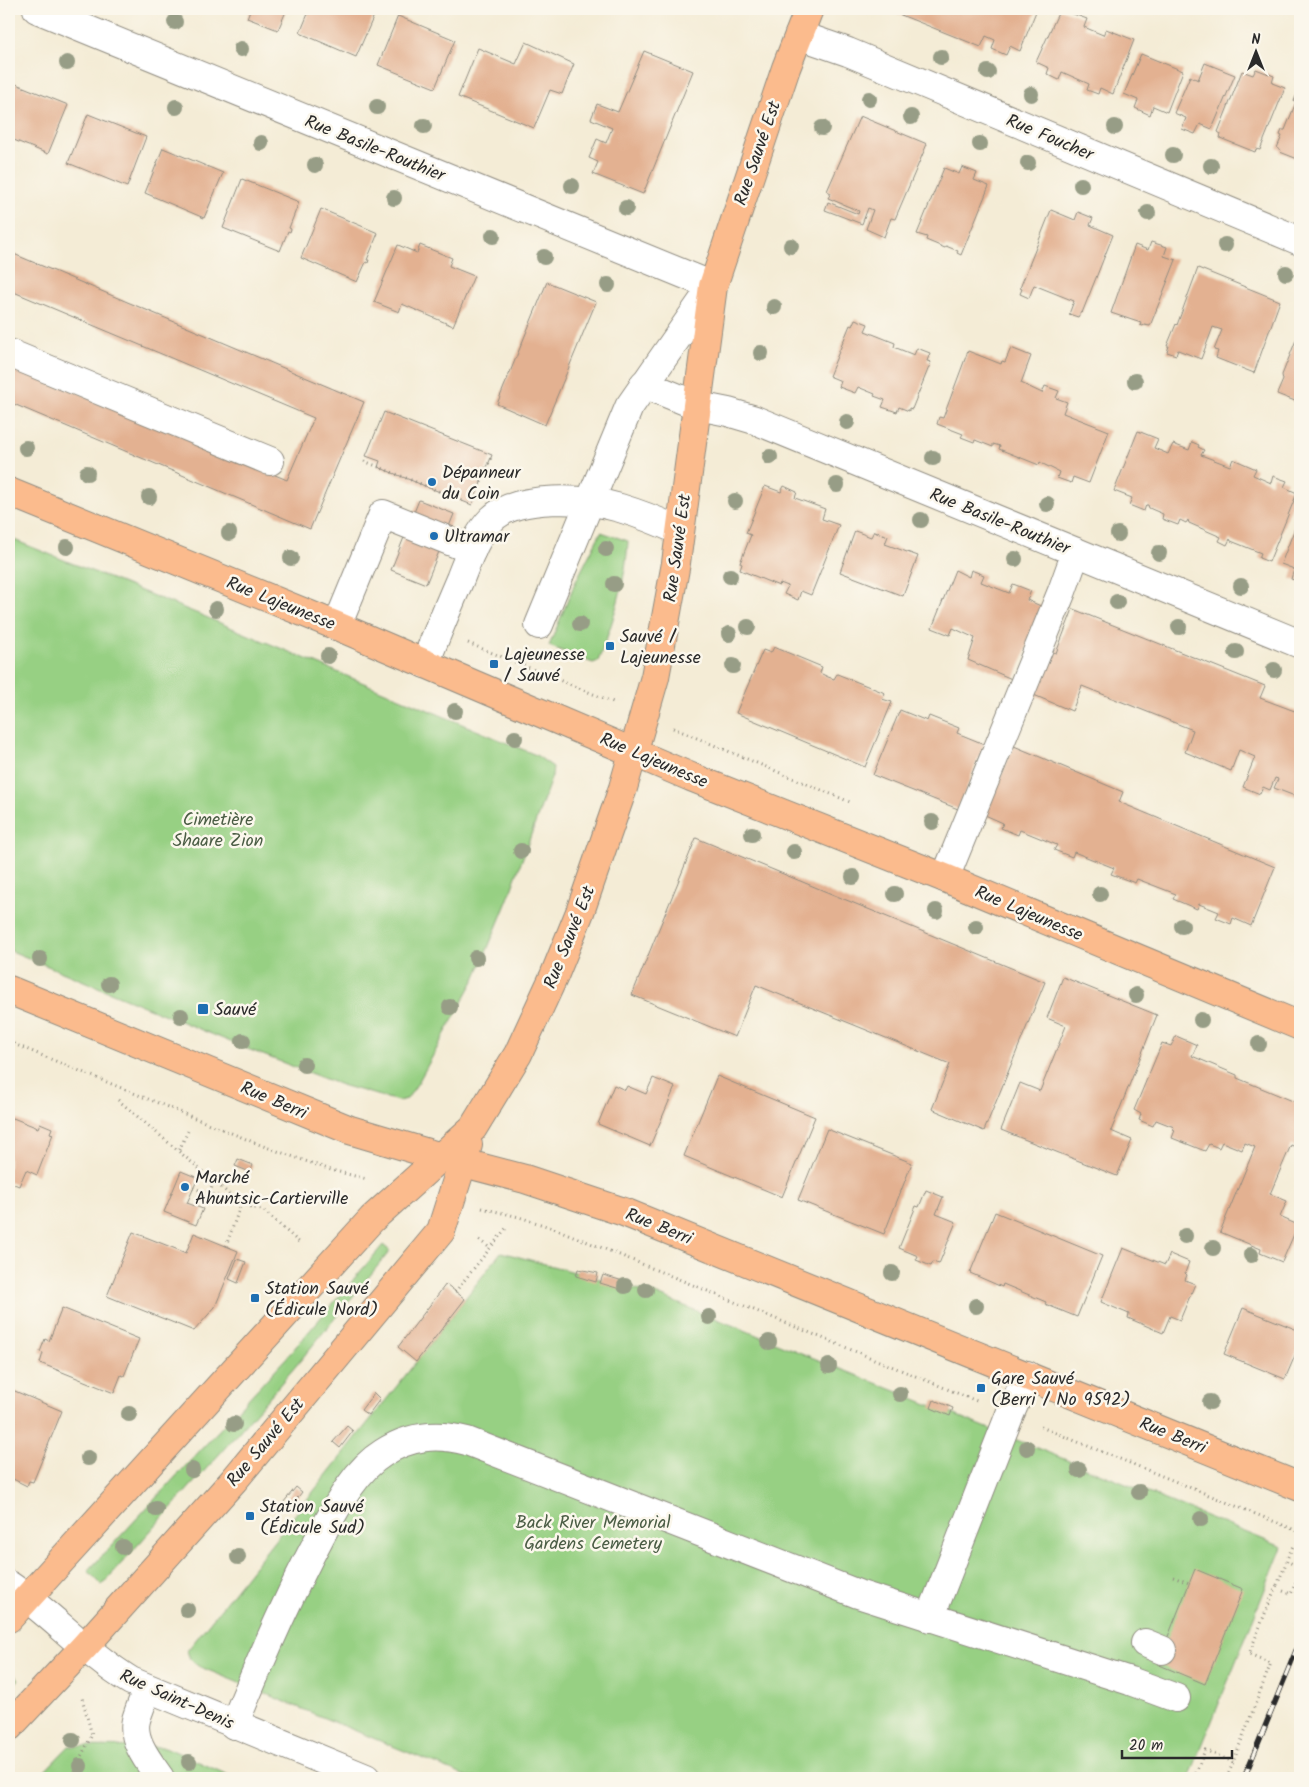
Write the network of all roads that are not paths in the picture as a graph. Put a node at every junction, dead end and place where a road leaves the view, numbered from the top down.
1 (37, 9) edge
2 (809, 9) edge
3 (799, 35) junction
4 (1300, 241) edge
5 (713, 286) junction
6 (9, 353) edge
7 (644, 384) junction
8 (698, 406) junction
9 (270, 461) dead end
10 (9, 492) edge
11 (590, 502) junction
12 (680, 531) junction
13 (472, 550) junction
14 (1076, 552) junction
15 (539, 625) dead end
16 (337, 626) junction
17 (1300, 644) edge
18 (425, 664) junction
19 (633, 752) junction
20 (945, 878) junction
21 (9, 990) edge
22 (1298, 1020) edge
23 (452, 1160) junction
24 (1027, 1375) junction
25 (1300, 1487) edge
26 (15, 1600) edge
27 (930, 1618) junction
28 (84, 1646) junction
29 (147, 1689) junction
30 (1176, 1698) dead end
31 (234, 1725) junction
32 (9, 1727) edge
33 (160, 1778) edge
34 (366, 1778) edge

1 - 5 street, Rue Basile-Routhier
2 - 3 main road, Rue Sauvé Est
3 - 4 street, Rue Foucher
3 - 5 main road, Rue Sauvé Est
5 - 7 street
5 - 8 main road, Rue Sauvé Est
6 - 9 street
7 - 8 street, Rue Basile-Routhier
7 - 11 street
8 - 12 main road, Rue Sauvé Est
8 - 14 street, Rue Basile-Routhier
10 - 16 main road, Rue Lajeunesse
11 - 12 street
11 - 13 street
11 - 15 street
12 - 19 main road, Rue Sauvé Est
13 - 16 street
13 - 18 street
14 - 17 street, Rue Basile-Routhier
14 - 20 street
16 - 18 main road, Rue Lajeunesse
18 - 19 main road, Rue Lajeunesse
19 - 20 main road, Rue Lajeunesse
19 - 23 main road, Rue Sauvé Est
20 - 22 main road, Rue Lajeunesse
21 - 23 main road, Rue Berri
23 - 24 main road, Rue Berri
23 - 26 main road, Rue Sauvé Est
23 - 28 main road, Rue Sauvé Est
24 - 25 main road, Rue Berri
24 - 27 street
26 - 28 street, Rue Saint-Denis
27 - 30 street
27 - 31 street
28 - 29 street, Rue Saint-Denis
28 - 32 main road, Rue Sauvé Est
29 - 31 street, Rue Saint-Denis
29 - 33 street
31 - 34 street, Rue Saint-Denis

